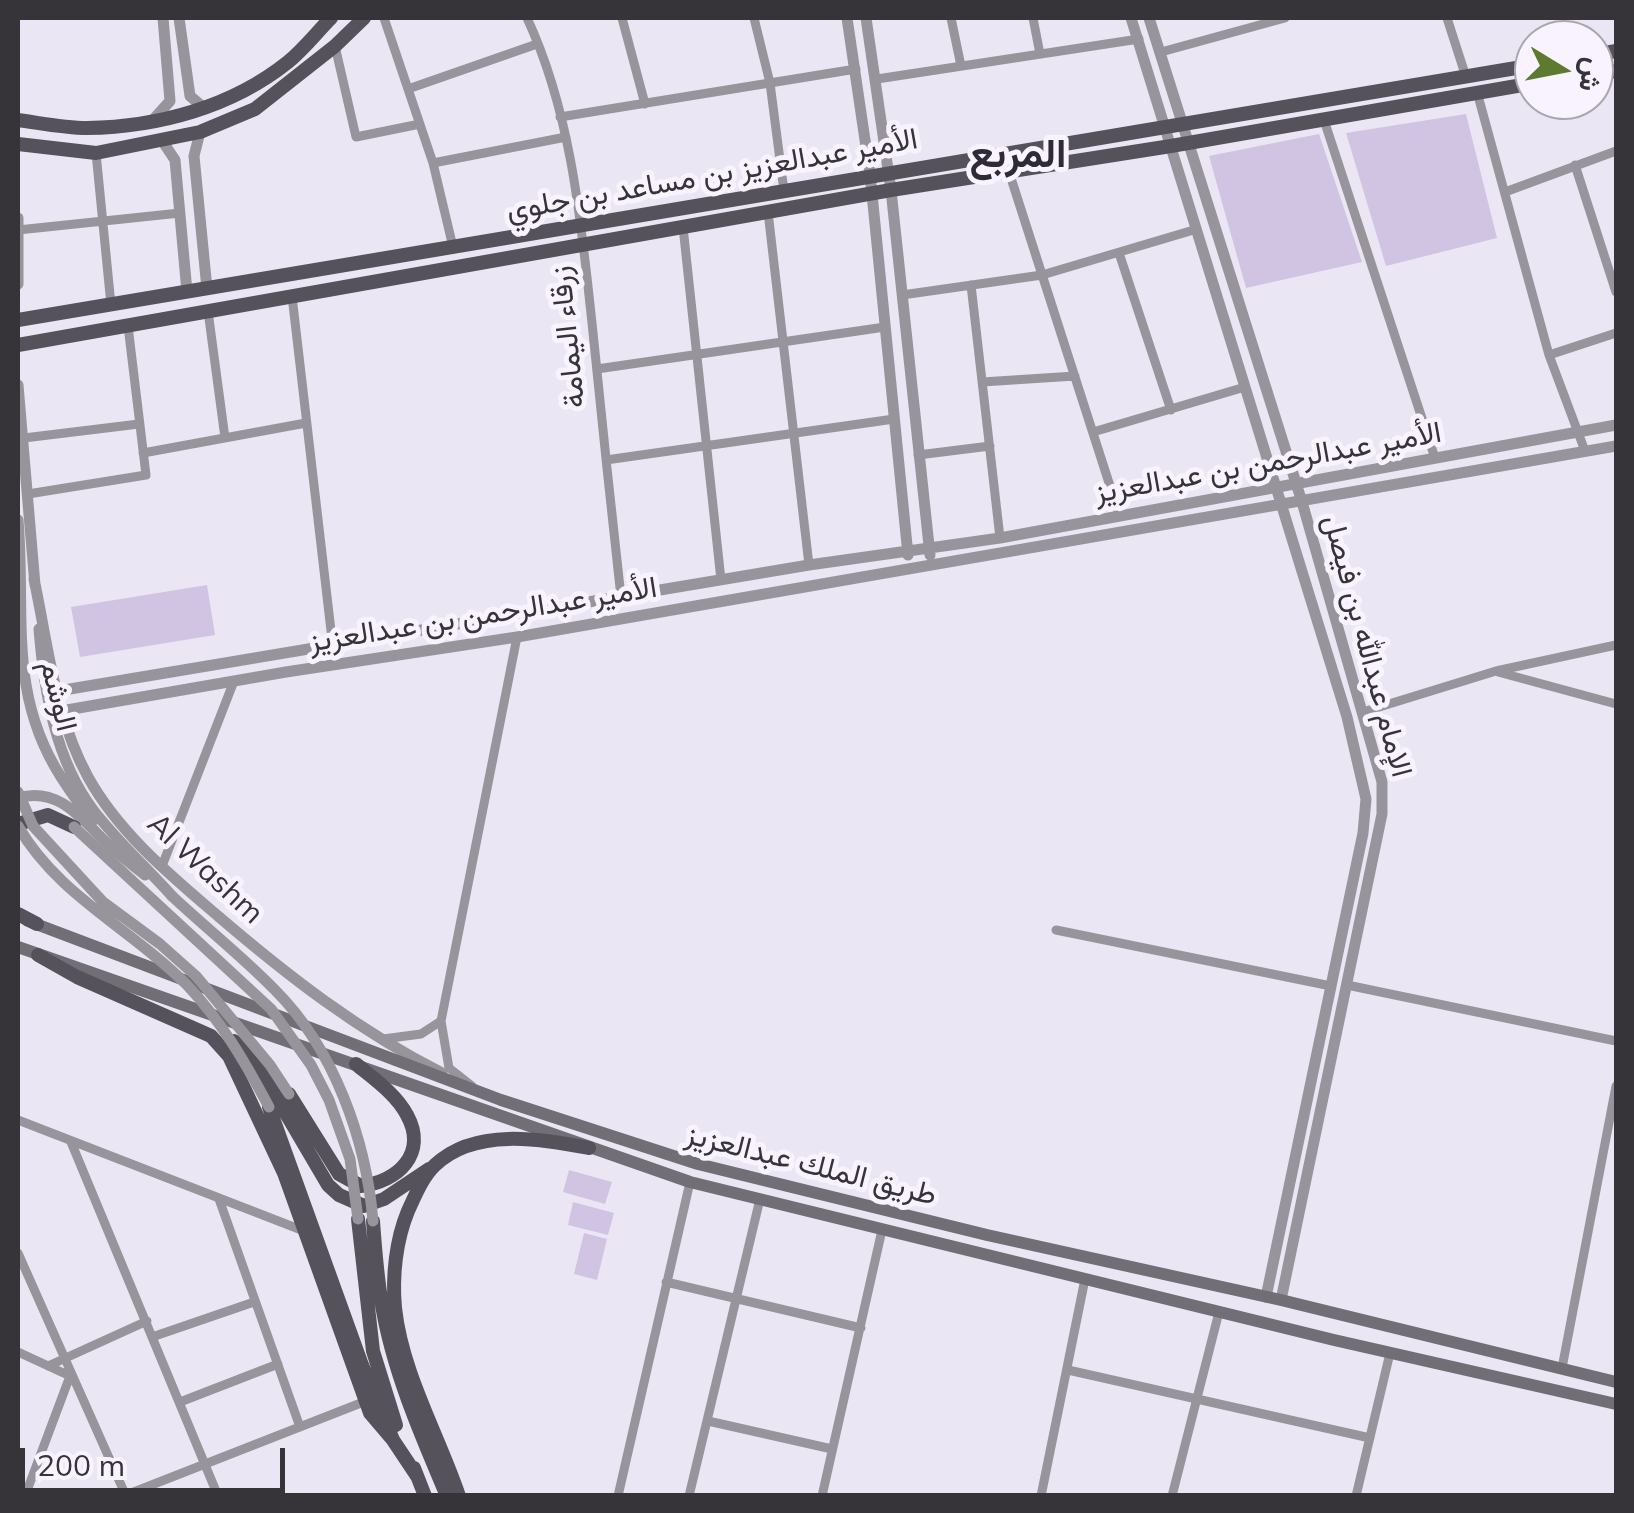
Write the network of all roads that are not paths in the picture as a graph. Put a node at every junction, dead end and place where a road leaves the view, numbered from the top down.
1 (163, 18) edge
2 (180, 18) edge
3 (331, 18) edge
4 (364, 18) edge
5 (384, 18) edge
6 (622, 18) edge
7 (754, 18) edge
8 (847, 18) edge
9 (866, 18) edge
10 (951, 18) edge
11 (1033, 18) edge
12 (1130, 18) edge
13 (1150, 18) edge
14 (1237, 18) edge
15 (1285, 18) edge
16 (1448, 18) edge
17 (530, 19) edge
18 (1241, 31) junction
19 (1139, 39) junction
20 (537, 44) junction
21 (334, 46) junction
22 (1162, 52) junction
23 (1040, 54) junction
24 (960, 66) junction
25 (856, 69) junction
26 (1514, 69) edge
27 (186, 73) junction
28 (1466, 77) junction
29 (169, 79) junction
30 (877, 79) junction
31 (770, 83) junction
32 (1514, 86) edge
33 (408, 89) junction
34 (1477, 92) junction
35 (645, 104) junction
36 (204, 108) junction
37 (560, 118) junction
38 (18, 120) edge
39 (1324, 120) junction
40 (1184, 122) junction
41 (150, 123) junction
42 (420, 124) junction
43 (1167, 128) junction
44 (200, 132) junction
45 (566, 138) junction
46 (163, 142) junction
47 (1189, 142) junction
48 (18, 144) edge
49 (1171, 146) junction
50 (1616, 151) edge
51 (96, 153) junction
52 (433, 163) junction
53 (1575, 165) junction
54 (195, 169) junction
55 (176, 172) junction
56 (889, 172) junction
57 (1009, 172) junction
58 (870, 174) junction
59 (784, 190) junction
60 (891, 190) junction
61 (1505, 192) junction
62 (871, 194) junction
63 (768, 212) junction
64 (180, 213) junction
65 (18, 218) edge
66 (104, 222) junction
67 (581, 226) junction
68 (683, 227) junction
69 (1196, 228) junction
70 (18, 230) edge
71 (583, 244) junction
72 (453, 247) junction
73 (1119, 254) junction
74 (1042, 275) junction
75 (18, 284) edge
76 (970, 285) junction
77 (1235, 288) junction
78 (207, 289) junction
79 (188, 292) junction
80 (1616, 292) edge
81 (902, 295) junction
82 (292, 296) junction
83 (1218, 296) junction
84 (111, 305) junction
85 (208, 311) junction
86 (18, 320) edge
87 (128, 326) junction
88 (884, 326) junction
89 (1249, 332) junction
90 (1616, 334) edge
91 (1231, 340) junction
92 (783, 342) junction
93 (18, 345) edge
94 (697, 355) junction
95 (1549, 355) junction
96 (596, 370) junction
97 (1075, 376) junction
98 (982, 382) junction
99 (18, 386) edge
100 (1246, 387) junction
101 (1171, 410) junction
102 (894, 419) junction
103 (306, 423) junction
104 (139, 424) junction
105 (1616, 425) edge
106 (1577, 431) junction
107 (1094, 432) junction
108 (794, 433) junction
109 (24, 438) junction
110 (226, 438) junction
111 (706, 446) junction
112 (990, 446) junction
113 (1616, 446) edge
114 (1584, 450) junction
115 (143, 454) junction
116 (918, 455) junction
117 (1435, 458) junction
118 (606, 460) junction
119 (1296, 484) junction
120 (1275, 488) junction
121 (28, 494) junction
122 (1302, 502) junction
123 (1281, 506) junction
124 (1120, 514) junction
125 (18, 520) edge
126 (1000, 538) junction
127 (929, 548) junction
128 (908, 551) junction
129 (931, 564) junction
130 (809, 565) junction
131 (22, 568) junction
132 (912, 568) junction
133 (34, 579) junction
134 (721, 580) junction
135 (18, 587) edge
136 (621, 597) junction
137 (517, 638) junction
138 (1616, 645) edge
139 (333, 646) junction
140 (335, 664) junction
141 (202, 667) junction
142 (43, 670) joint
143 (1496, 671) junction
144 (234, 680) junction
145 (205, 686) junction
146 (58, 691) junction
147 (1616, 704) edge
148 (62, 711) junction
149 (1363, 712) junction
150 (18, 795) edge
151 (74, 827) joint
152 (19, 829) edge
153 (162, 866) junction
154 (172, 896) junction
155 (18, 916) edge
156 (37, 924) joint
157 (1056, 930) dead end
158 (18, 947) edge
159 (38, 955) junction
160 (1347, 984) junction
161 (1331, 986) junction
162 (441, 1021) junction
163 (382, 1040) junction
164 (234, 1041) junction
165 (1616, 1041) edge
166 (356, 1064) junction
167 (1616, 1086) edge
168 (478, 1090) junction
169 (288, 1094) joint
170 (269, 1107) joint
171 (18, 1120) edge
172 (72, 1142) junction
173 (588, 1148) junction
174 (432, 1167) junction
175 (690, 1182) junction
176 (220, 1199) junction
177 (760, 1200) junction
178 (365, 1220) junction
179 (882, 1230) junction
180 (304, 1232) junction
181 (18, 1253) edge
182 (1086, 1279) junction
183 (666, 1282) junction
184 (735, 1297) junction
185 (1274, 1299) junction
186 (254, 1302) junction
187 (1312, 1308) junction
188 (1220, 1312) junction
189 (147, 1321) junction
190 (862, 1328) junction
191 (152, 1336) junction
192 (18, 1352) edge
193 (1390, 1352) junction
194 (63, 1358) junction
195 (278, 1364) junction
196 (1447, 1365) junction
197 (48, 1366) junction
198 (1562, 1368) junction
199 (1068, 1370) junction
200 (70, 1376) junction
201 (1616, 1382) edge
202 (180, 1402) junction
203 (366, 1402) junction
204 (1199, 1402) junction
205 (1616, 1404) edge
206 (708, 1421) junction
207 (300, 1427) junction
208 (1370, 1438) junction
209 (393, 1440) junction
210 (832, 1449) junction
211 (205, 1464) junction
212 (417, 1476) junction
213 (126, 1495) edge
214 (25, 1496) edge
215 (218, 1496) edge
216 (425, 1496) edge
217 (447, 1496) edge
218 (459, 1496) edge
219 (618, 1496) edge
220 (688, 1496) edge
221 (822, 1496) edge
222 (1041, 1496) edge
223 (1172, 1496) edge
224 (1356, 1496) edge

1 - 29 street
2 - 27 street
3 - 36 main road
4 - 21 main road
5 - 33 street
6 - 35 street
7 - 31 street
8 - 25 street
9 - 30 street
10 - 24 street
11 - 23 street
12 - 19 street, الإمام عبدالله بن فيصل
13 - 22 street, الإمام عبدالله بن فيصل
14 - 18 street
15 - 18 street
16 - 28 street
17 - 20 street, زرقاء اليمامة
18 - 22 street
19 - 23 street
19 - 43 street, الإمام عبدالله بن فيصل
20 - 33 street
20 - 37 street, زرقاء اليمامة
21 - 42 street
21 - 44 main road
22 - 40 street, الإمام عبدالله بن فيصل
23 - 24 street
24 - 30 street
25 - 31 street
25 - 58 street
26 - 28 main road, الأمير عبدالعزيز بن مساعد بن جلوي
27 - 29 street
27 - 36 street
28 - 40 main road, الأمير عبدالعزيز بن مساعد بن جلوي
29 - 41 street
30 - 56 street
31 - 35 street
31 - 59 street
32 - 34 main road
33 - 42 street
34 - 39 main road
34 - 61 street
35 - 37 street
36 - 41 main road
37 - 45 street, زرقاء اليمامة
38 - 41 main road
39 - 47 main road
39 - 117 street
40 - 43 main road, الأمير عبدالعزيز بن مساعد بن جلوي
40 - 47 street, الإمام عبدالله بن فيصل
42 - 52 street
43 - 49 street, الإمام عبدالله بن فيصل
43 - 56 main road, الأمير عبدالعزيز بن مساعد بن جلوي
44 - 46 main road
44 - 54 street
45 - 52 street
45 - 67 street, زرقاء اليمامة
46 - 51 main road
46 - 55 street
47 - 49 main road
47 - 77 street, الإمام عبدالله بن فيصل
48 - 51 main road
49 - 57 main road, الأمير عبدالعزيز بن مساعد بن جلوي
49 - 69 street, الإمام عبدالله بن فيصل
50 - 53 street
51 - 66 street
52 - 72 street
53 - 61 street
53 - 80 street
54 - 55 street
54 - 78 street
55 - 64 street
56 - 58 main road, الأمير عبدالعزيز بن مساعد بن جلوي
56 - 60 street
57 - 60 main road, الأمير عبدالعزيز بن مساعد بن جلوي
57 - 74 street
58 - 59 main road, الأمير عبدالعزيز بن مساعد بن جلوي
58 - 62 street
59 - 67 main road, الأمير عبدالعزيز بن مساعد بن جلوي
60 - 62 main road, الأمير عبدالعزيز بن مساعد بن جلوي
60 - 81 street
61 - 95 street
62 - 63 main road, الأمير عبدالعزيز بن مساعد بن جلوي
62 - 88 street
63 - 68 main road, الأمير عبدالعزيز بن مساعد بن جلوي
63 - 92 street
64 - 66 street
64 - 79 street
65 - 70 street
66 - 70 street
66 - 84 street
67 - 71 street, زرقاء اليمامة
67 - 72 main road, الأمير عبدالعزيز بن مساعد بن جلوي
68 - 71 main road, الأمير عبدالعزيز بن مساعد بن جلوي
68 - 94 street
69 - 73 street
69 - 83 street, الإمام عبدالله بن فيصل
70 - 75 street
71 - 82 main road, الأمير عبدالعزيز بن مساعد بن جلوي
71 - 96 street, زرقاء اليمامة
72 - 78 main road, الأمير عبدالعزيز بن مساعد بن جلوي
73 - 74 street
73 - 101 street
74 - 76 street
74 - 97 street
76 - 81 street
76 - 98 street
77 - 83 street
77 - 89 street, الإمام عبدالله بن فيصل
78 - 79 main road, الأمير عبدالعزيز بن مساعد بن جلوي
79 - 84 main road, الأمير عبدالعزيز بن مساعد بن جلوي
81 - 116 street
82 - 85 main road, الأمير عبدالعزيز بن مساعد بن جلوي
82 - 103 street
83 - 91 street, الإمام عبدالله بن فيصل
84 - 86 main road, الأمير عبدالعزيز بن مساعد بن جلوي
85 - 87 main road, الأمير عبدالعزيز بن مساعد بن جلوي
85 - 110 street
87 - 93 main road, الأمير عبدالعزيز بن مساعد بن جلوي
87 - 104 street
88 - 92 street
88 - 102 street
89 - 91 street
89 - 119 street, الإمام عبدالله بن فيصل
90 - 95 street
91 - 100 street, الإمام عبدالله بن فيصل
92 - 94 street
92 - 108 street
94 - 96 street
94 - 111 street
95 - 106 street
96 - 118 street, زرقاء اليمامة
97 - 98 street
97 - 107 street
98 - 112 street
99 - 109 street, الوشم
100 - 101 street
100 - 120 street, الإمام عبدالله بن فيصل
101 - 107 street
102 - 108 street
102 - 128 street
103 - 110 street
103 - 139 street
104 - 109 street
104 - 115 street
105 - 106 street, الأمير عبدالرحمن بن عبدالعزيز
106 - 114 street
106 - 117 street, الأمير عبدالرحمن بن عبدالعزيز
107 - 124 street
108 - 111 street
108 - 130 street
109 - 121 street, الوشم
110 - 115 street
111 - 118 street
111 - 134 street
112 - 116 street
112 - 126 street
113 - 114 street, الأمير عبدالرحمن بن عبدالعزيز
114 - 122 street, الأمير عبدالرحمن بن عبدالعزيز
115 - 121 street
116 - 127 street
117 - 119 street, الأمير عبدالرحمن بن عبدالعزيز
118 - 136 street, زرقاء اليمامة
119 - 120 street, الأمير عبدالرحمن بن عبدالعزيز
119 - 122 street, الإمام عبدالله بن فيصل
120 - 123 street, الإمام عبدالله بن فيصل
120 - 124 street, الأمير عبدالرحمن بن عبدالعزيز
121 - 133 street, الوشم
122 - 123 street, الأمير عبدالرحمن بن عبدالعزيز
122 - 149 street, الإمام عبدالله بن فيصل
123 - 129 street, الأمير عبدالرحمن بن عبدالعزيز
123 - 161 street, الإمام عبدالله بن فيصل
124 - 126 street, الأمير عبدالرحمن بن عبدالعزيز
125 - 131 street, الوشم
126 - 127 street, الأمير عبدالرحمن بن عبدالعزيز
127 - 128 street, الأمير عبدالرحمن بن عبدالعزيز
127 - 129 street
128 - 130 street, الأمير عبدالرحمن بن عبدالعزيز
128 - 132 street
129 - 132 street, الأمير عبدالرحمن بن عبدالعزيز
130 - 134 street, الأمير عبدالرحمن بن عبدالعزيز
131 - 135 street
131 - 154 street, الوشم
132 - 137 street, الأمير عبدالرحمن بن عبدالعزيز
133 - 142 street, الوشم
133 - 146 street, Al Washm
134 - 136 street, الأمير عبدالرحمن بن عبدالعزيز
136 - 139 street, الأمير عبدالرحمن بن عبدالعزيز
137 - 140 street, الأمير عبدالرحمن بن عبدالعزيز
137 - 162 street
138 - 143 street
139 - 140 street
139 - 141 street, الأمير عبدالرحمن بن عبدالعزيز
140 - 144 street, الأمير عبدالرحمن بن عبدالعزيز
141 - 145 street
141 - 146 street, الأمير عبدالرحمن بن عبدالعزيز
142 - 154 street, Al Washm
143 - 147 street
143 - 149 street
144 - 145 street, الأمير عبدالرحمن بن عبدالعزيز
144 - 153 street
145 - 148 street, الأمير عبدالرحمن بن عبدالعزيز
146 - 148 street, Al Washm
148 - 153 street, Al Washm
149 - 160 street, الإمام عبدالله بن فيصل
150 - 154 street
150 - 169 street, bridge
151 - 152 main road
151 - 178 street, bridge
152 - 164 street, bridge
153 - 163 street, Al Washm
154 - 178 street, bridge
155 - 156 main road
156 - 168 main road, طريق الملك عبدالعزيز
157 - 161 street
158 - 159 main road, طريق الملك عبدالعزيز
159 - 166 main road, طريق الملك عبدالعزيز
159 - 180 main road
160 - 165 street
160 - 185 street, الإمام عبدالله بن فيصل
161 - 185 street, الإمام عبدالله بن فيصل
162 - 163 street
162 - 168 street
163 - 168 street, Al Washm
164 - 170 street, bridge
164 - 174 main road
166 - 169 main road
166 - 173 main road, طريق الملك عبدالعزيز
167 - 198 street
168 - 185 main road, طريق الملك عبدالعزيز
170 - 209 main road
171 - 172 street
172 - 176 street
172 - 189 street
173 - 174 main road
173 - 175 main road, طريق الملك عبدالعزيز
174 - 218 main road
175 - 177 main road, طريق الملك عبدالعزيز
175 - 183 street
176 - 180 street
176 - 186 street
177 - 179 main road, طريق الملك عبدالعزيز
177 - 184 street
178 - 212 main road
178 - 217 main road
179 - 182 main road, طريق الملك عبدالعزيز
179 - 190 street
180 - 203 main road
181 - 194 street
182 - 188 main road, طريق الملك عبدالعزيز
182 - 199 street
183 - 184 street
183 - 219 street
184 - 190 street
184 - 206 street
185 - 187 main road, طريق الملك عبدالعزيز
186 - 191 street
186 - 195 street
187 - 196 main road
187 - 198 main road, طريق الملك عبدالعزيز
188 - 193 main road, طريق الملك عبدالعزيز
188 - 204 street
189 - 191 street
189 - 194 street
190 - 210 street
191 - 202 street
192 - 197 street
193 - 196 main road, طريق الملك عبدالعزيز
193 - 208 street
194 - 197 street
194 - 200 street
195 - 202 street
195 - 207 street
196 - 205 main road, طريق الملك عبدالعزيز
197 - 200 street
198 - 201 main road, طريق الملك عبدالعزيز
199 - 204 street
199 - 222 street
200 - 213 street
200 - 214 street
202 - 211 street
203 - 207 street
203 - 209 main road
204 - 208 street
204 - 223 street
206 - 210 street
206 - 220 street
207 - 211 street
208 - 224 street
209 - 212 main road
210 - 221 street
211 - 213 street
211 - 215 street
212 - 216 main road

